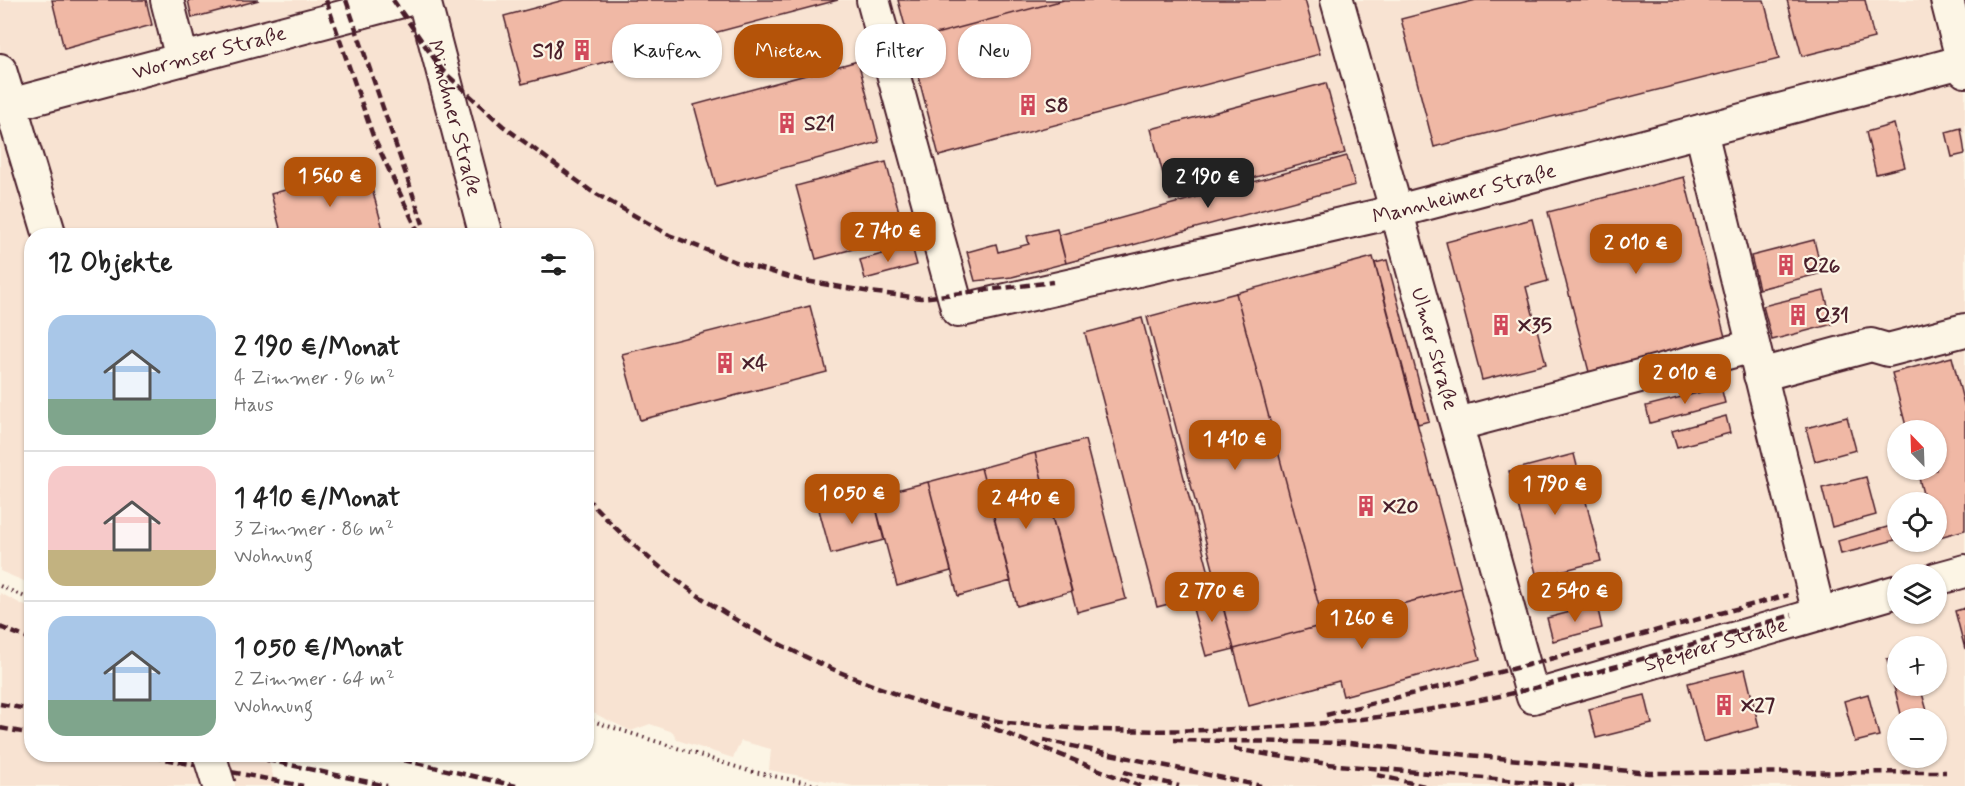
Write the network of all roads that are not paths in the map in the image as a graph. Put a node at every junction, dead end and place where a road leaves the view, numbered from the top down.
1 (167, 0) edge
2 (406, 0) edge
3 (424, 0) edge
4 (873, 0) edge
5 (1338, 0) edge
6 (1947, 0) edge
7 (182, 59) junction
8 (1964, 65) edge
9 (0, 70) edge
10 (10, 105) junction
11 (1701, 131) junction
12 (1398, 212) junction
13 (48, 228) edge
14 (484, 228) edge
15 (1965, 330) edge
16 (1757, 360) junction
17 (1458, 424) junction
18 (1965, 571) edge
19 (1947, 576) edge
20 (1887, 594) edge
21 (1819, 614) junction
22 (1533, 697) joint
23 (212, 762) edge
24 (219, 786) edge

1 - 7 lane
2 - 7 lane, Wormser Straße
3 - 14 lane, Münchner Straße
4 - 12 lane, Mannheimer Straße
5 - 12 lane, Ulmer Straße
6 - 8 lane
7 - 10 lane, Wormser Straße
8 - 11 lane, Mannheimer Straße
9 - 10 lane
10 - 13 lane
11 - 12 lane, Mannheimer Straße
11 - 16 lane
12 - 17 lane, Ulmer Straße
15 - 16 lane
16 - 17 lane
16 - 21 lane
17 - 22 lane, Ulmer Straße
18 - 19 lane
20 - 21 lane, Speyerer Straße
21 - 22 lane, Speyerer Straße
23 - 24 lane, bridge

